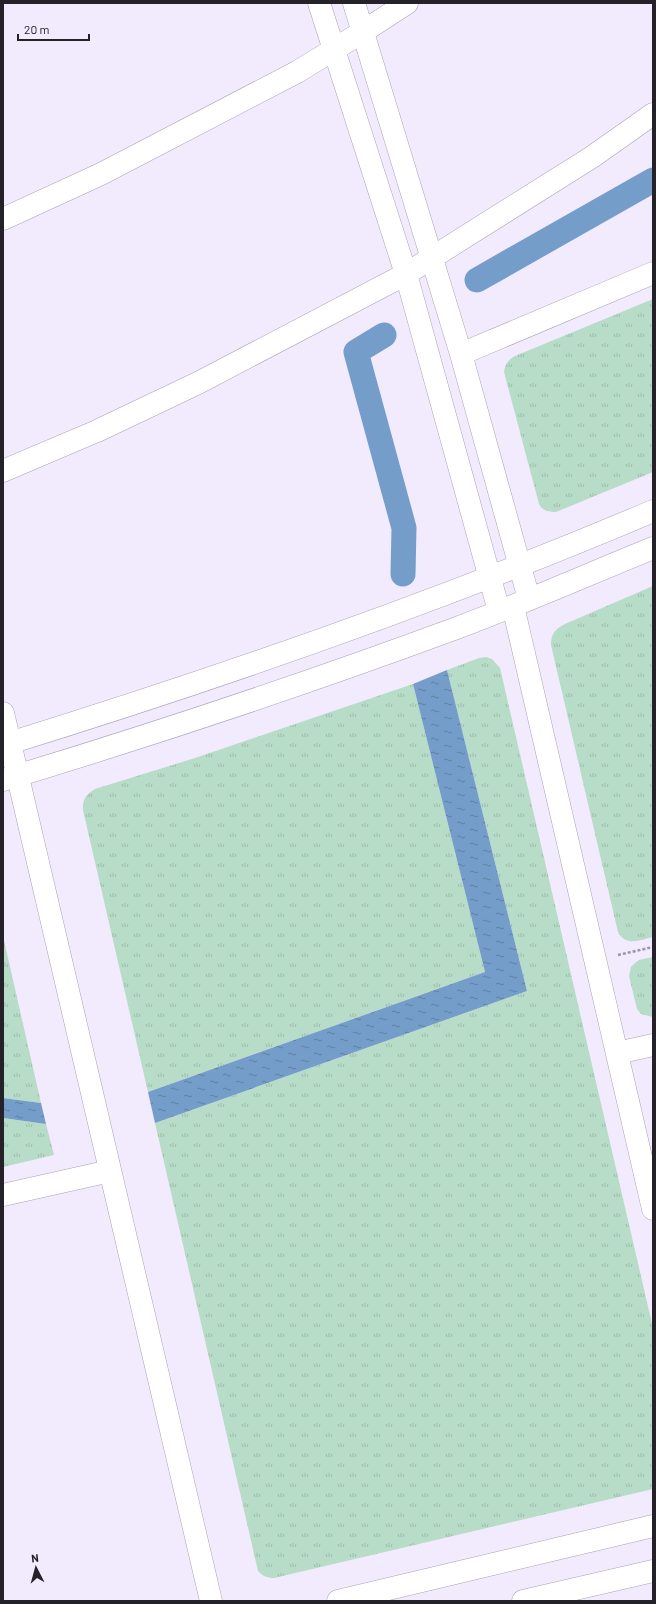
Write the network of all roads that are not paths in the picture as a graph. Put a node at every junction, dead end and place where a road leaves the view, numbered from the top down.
1 (319, 3) edge
2 (354, 3) edge
3 (407, 3) edge
4 (364, 32) junction
5 (335, 50) junction
6 (653, 114) edge
7 (3, 219) edge
8 (433, 258) junction
9 (653, 273) edge
10 (406, 274) junction
11 (461, 354) junction
12 (3, 471) edge
13 (653, 512) edge
14 (653, 548) edge
15 (520, 566) junction
16 (490, 578) junction
17 (514, 605) junction
18 (3, 713) edge
19 (6, 743) edge
20 (10, 778) edge
21 (653, 1045) edge
22 (617, 1053) junction
23 (110, 1171) junction
24 (3, 1195) edge
25 (653, 1209) edge
26 (653, 1526) edge
27 (653, 1571) edge
28 (211, 1601) edge
29 (338, 1601) edge
30 (523, 1601) edge

1 - 5 street
2 - 4 street
3 - 4 street
4 - 5 street
4 - 8 street
5 - 7 street
5 - 10 street
6 - 8 street
8 - 10 street
8 - 11 street
9 - 11 street
10 - 12 street
10 - 16 street
11 - 15 street
13 - 15 street
14 - 17 street
15 - 16 street
15 - 17 street
16 - 17 street
16 - 19 street
17 - 20 street
17 - 22 street
18 - 19 street
19 - 20 street
20 - 23 street
21 - 22 street
22 - 25 street
23 - 24 street
23 - 28 street
26 - 29 street
27 - 30 street

